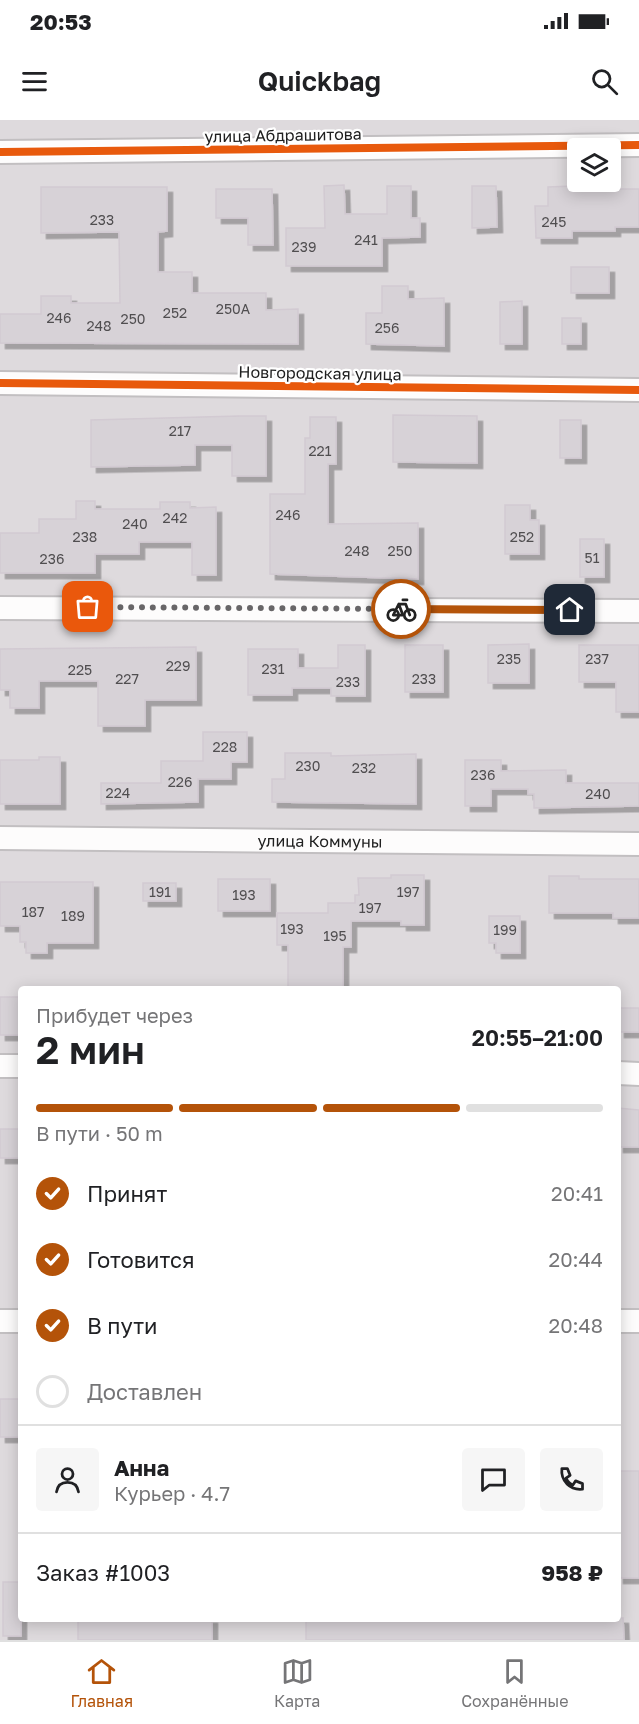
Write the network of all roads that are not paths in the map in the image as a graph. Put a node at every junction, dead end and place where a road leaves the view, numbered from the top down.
1 (639, 145) edge
2 (0, 152) edge
3 (0, 383) edge
4 (639, 390) edge
5 (0, 608) edge
6 (639, 611) edge
7 (0, 838) edge
8 (639, 844) edge
9 (0, 1066) edge
10 (18, 1066) edge
11 (621, 1073) edge
12 (639, 1074) edge
13 (0, 1321) edge
14 (18, 1321) edge
15 (621, 1321) edge
16 (639, 1321) edge

1 - 2 street, улица Абдрашитова
3 - 4 street, Новгородская улица
5 - 6 street
7 - 8 street, улица Коммуны
9 - 10 street
11 - 12 street
13 - 14 street
15 - 16 street

